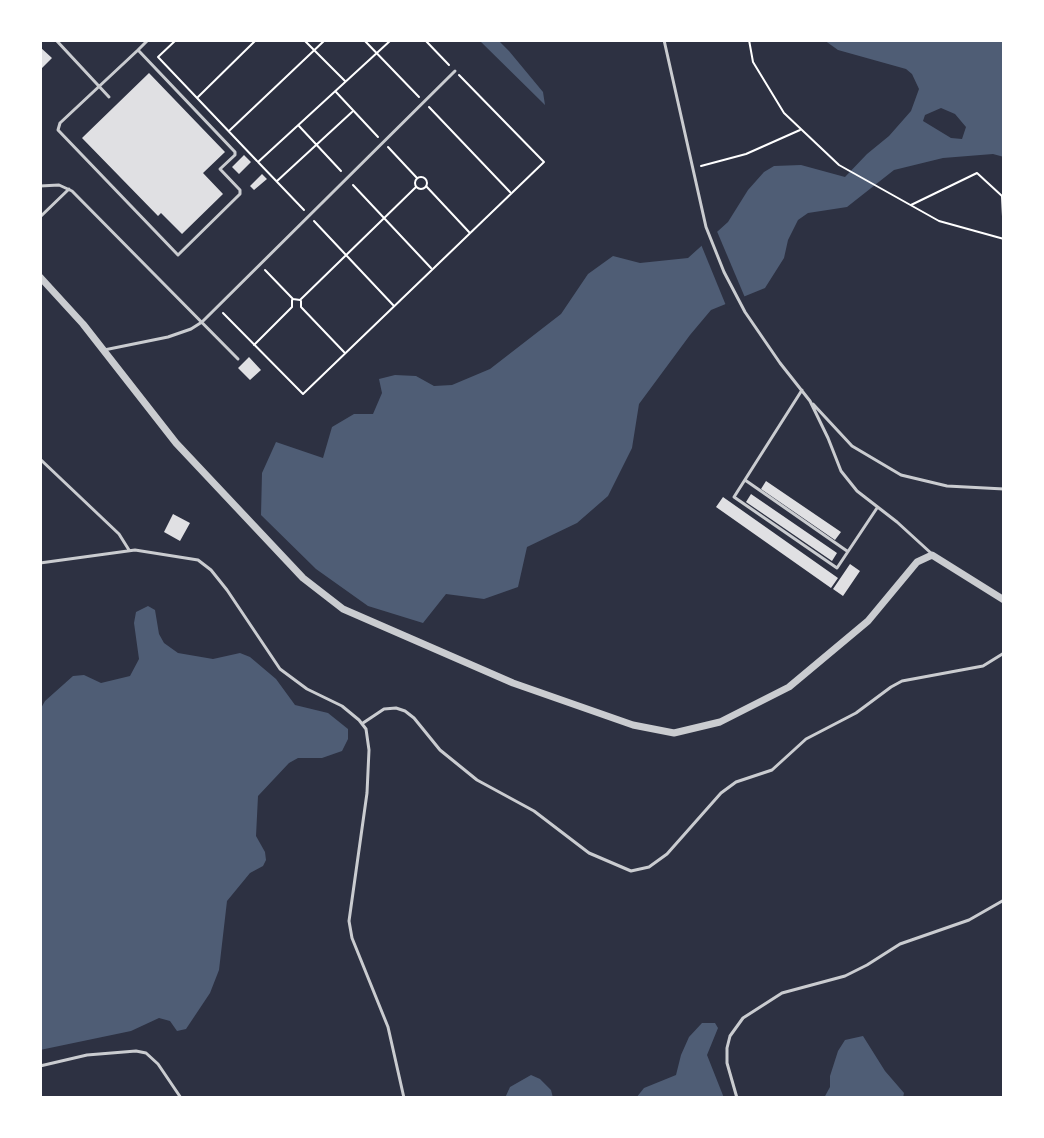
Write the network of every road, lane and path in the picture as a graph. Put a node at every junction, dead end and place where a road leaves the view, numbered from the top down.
1 (56, 40) edge
2 (148, 40) edge
3 (176, 40) edge
4 (256, 40) edge
5 (304, 40) edge
6 (325, 40) edge
7 (364, 40) edge
8 (391, 40) edge
9 (425, 40) edge
10 (664, 40) edge
11 (749, 40) edge
12 (138, 50) junction
13 (314, 50) junction
14 (377, 53) junction
15 (455, 71) junction
16 (345, 82) junction
17 (99, 86) junction
18 (335, 91) junction
19 (109, 97) dead end
20 (197, 98) junction
21 (424, 102) junction
22 (353, 110) junction
23 (298, 125) junction
24 (800, 130) junction
25 (229, 131) junction
26 (383, 142) junction
27 (316, 145) junction
28 (258, 162) junction
29 (692, 169) junction
30 (347, 178) junction
31 (417, 178) junction
32 (276, 181) junction
33 (40, 186) edge
34 (426, 186) junction
35 (416, 187) junction
36 (69, 189) junction
37 (512, 193) junction
38 (910, 206) junction
39 (309, 216) junction
40 (40, 217) edge
41 (384, 218) junction
42 (470, 233) junction
43 (1004, 238) edge
44 (346, 255) junction
45 (259, 264) junction
46 (433, 269) junction
47 (40, 277) edge
48 (293, 299) junction
49 (300, 300) junction
50 (394, 306) junction
51 (217, 307) junction
52 (292, 307) junction
53 (301, 307) junction
54 (202, 322) junction
55 (254, 345) junction
56 (104, 350) junction
57 (345, 353) junction
58 (238, 359) dead end
59 (802, 390) junction
60 (810, 401) junction
61 (40, 459) edge
62 (745, 480) junction
63 (1004, 489) edge
64 (877, 508) junction
65 (130, 551) junction
66 (848, 552) junction
67 (932, 555) junction
68 (40, 563) edge
69 (1004, 600) edge
70 (1004, 653) edge
71 (362, 724) junction
72 (1004, 900) edge
73 (40, 1066) edge
74 (181, 1098) edge
75 (404, 1098) edge
76 (737, 1098) edge

1 - 17 lane
2 - 12 lane
3 - 20 path
4 - 20 path
5 - 13 path
6 - 13 path
7 - 14 path
8 - 14 path
9 - 15 path
10 - 29 lane
11 - 24 path
12 - 17 lane
12 - 17 lane
13 - 16 path
13 - 25 path
14 - 16 path
14 - 21 path
15 - 21 lane
15 - 37 path
16 - 18 path
17 - 19 lane
18 - 22 path
18 - 23 path
20 - 25 path
21 - 26 lane
21 - 37 path
22 - 26 path
22 - 27 path
23 - 27 path
23 - 28 path
24 - 29 path
24 - 38 path
25 - 28 path
26 - 30 lane
26 - 31 path
27 - 30 path
27 - 32 path
28 - 32 path
29 - 59 lane
30 - 39 lane
30 - 41 path
31 - 34 path
31 - 35 path
32 - 39 path
33 - 36 lane
34 - 35 path
34 - 42 path
35 - 41 path
36 - 40 lane
36 - 54 lane
37 - 42 path
38 - 43 path
38 - 43 path
39 - 44 path
39 - 45 lane
41 - 44 path
41 - 46 path
42 - 46 path
44 - 49 path
44 - 50 path
45 - 48 path
45 - 51 lane
46 - 50 path
47 - 56 street
48 - 49 path
48 - 52 path
49 - 53 path
50 - 57 path
51 - 54 lane
51 - 55 path
52 - 53 path
52 - 55 path
53 - 57 path
54 - 56 lane
54 - 58 lane
55 - 57 path
56 - 67 street
59 - 60 lane
59 - 62 lane
60 - 63 lane
60 - 64 lane
61 - 65 lane
62 - 66 lane
62 - 66 lane
64 - 66 lane
64 - 67 lane
65 - 68 lane
65 - 71 lane
67 - 69 street
70 - 71 lane
71 - 75 lane
72 - 76 lane
73 - 74 lane

